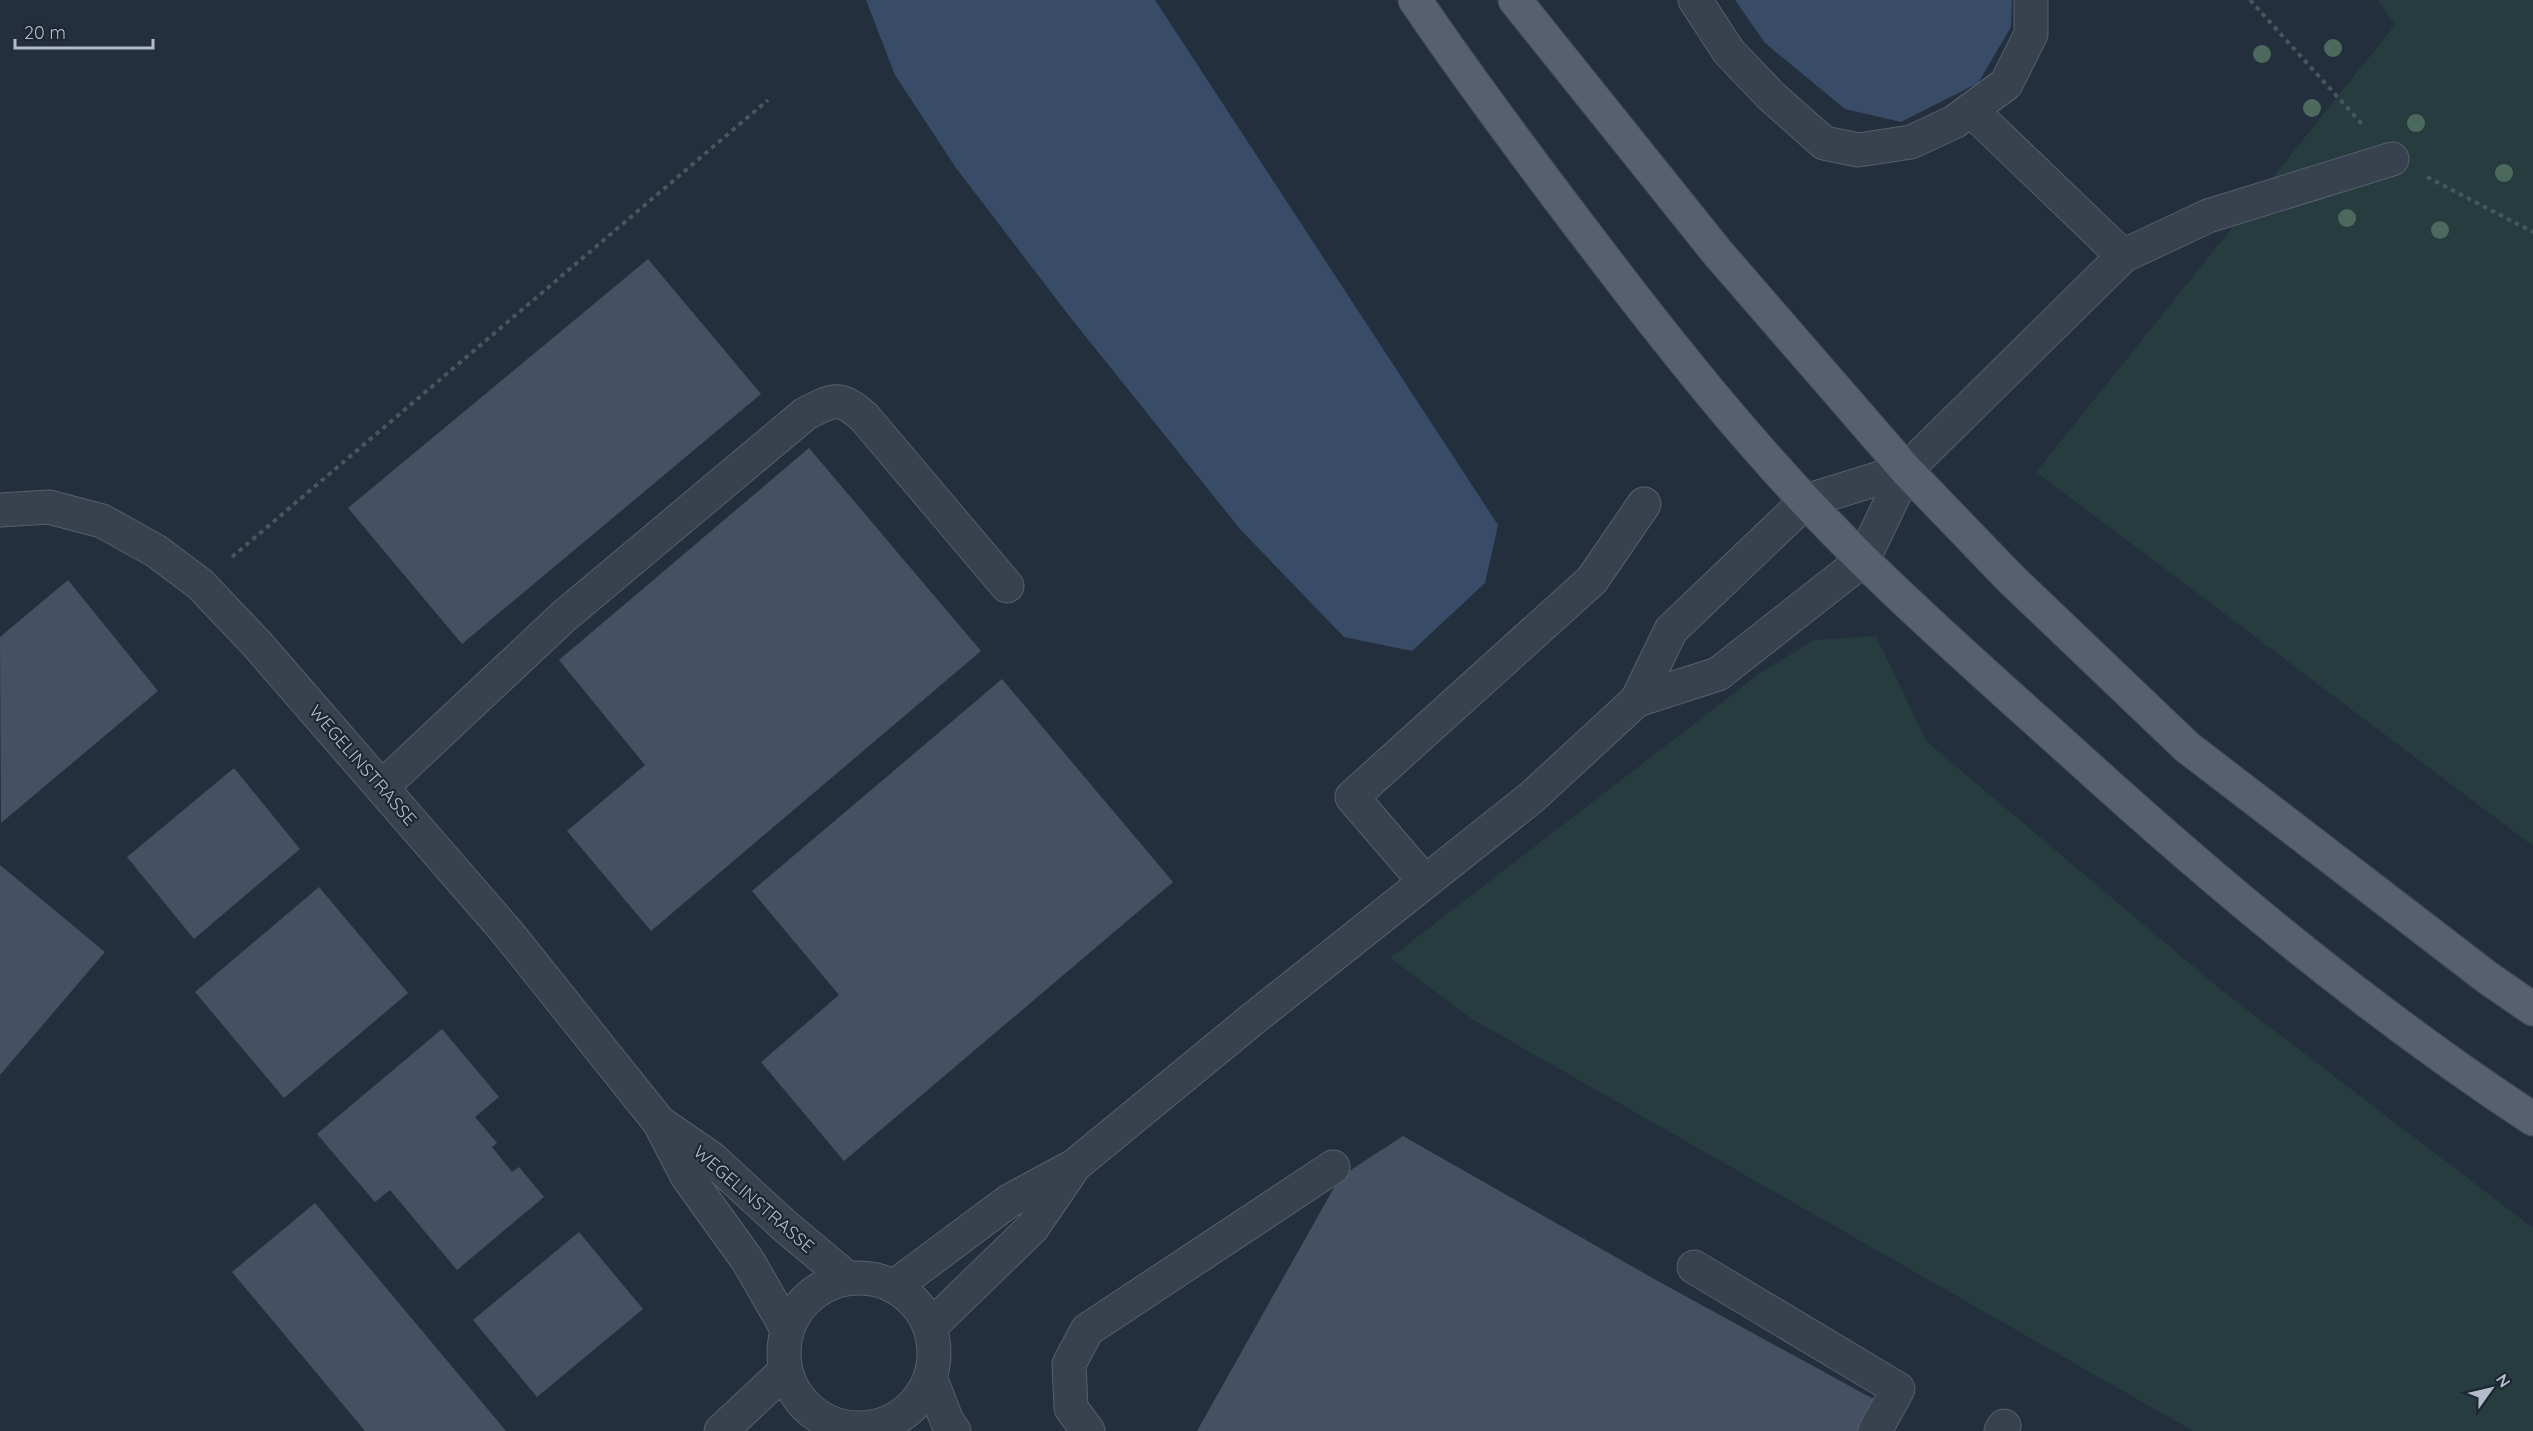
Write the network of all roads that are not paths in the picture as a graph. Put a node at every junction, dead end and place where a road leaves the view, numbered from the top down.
1 (1415, 0) edge
2 (1515, 0) edge
3 (1695, 0) edge
4 (2031, 0) edge
5 (1971, 110) junction
6 (2392, 159) dead end
7 (2123, 256) junction
8 (1906, 470) junction
9 (1806, 501) junction
10 (1644, 504) dead end
11 (0, 510) edge
12 (1863, 560) junction
13 (1007, 586) dead end
14 (1637, 700) junction
15 (382, 787) junction
16 (1425, 882) junction
17 (2533, 1009) edge
18 (2533, 1119) edge
19 (659, 1122) junction
20 (1074, 1166) junction
21 (1333, 1167) dead end
22 (1694, 1268) dead end
23 (848, 1278) junction
24 (895, 1286) junction
25 (930, 1327) junction
26 (787, 1329) junction
27 (786, 1370) junction
28 (930, 1377) junction
29 (814, 1425) edge
30 (865, 1429) edge
31 (721, 1431) edge
32 (954, 1431) edge
33 (1088, 1431) edge
34 (1875, 1431) edge

1 - 9 main road
2 - 8 main road
3 - 5 street
4 - 5 street
5 - 7 street
6 - 7 street
7 - 8 street
8 - 9 street
8 - 12 street
8 - 17 main road
9 - 12 main road
9 - 14 street
10 - 16 street
11 - 15 street, WEGELINSTRASSE
12 - 14 street
12 - 18 main road
13 - 15 street
14 - 16 street
15 - 19 street, WEGELINSTRASSE
16 - 20 street
19 - 23 street, WEGELINSTRASSE
19 - 26 street, WEGELINSTRASSE
20 - 24 street
20 - 25 street
21 - 33 street
22 - 34 street
23 - 24 street
23 - 26 street
24 - 25 street
25 - 28 street
26 - 27 street
27 - 29 street
27 - 31 street
28 - 30 street
28 - 32 street
29 - 30 street

